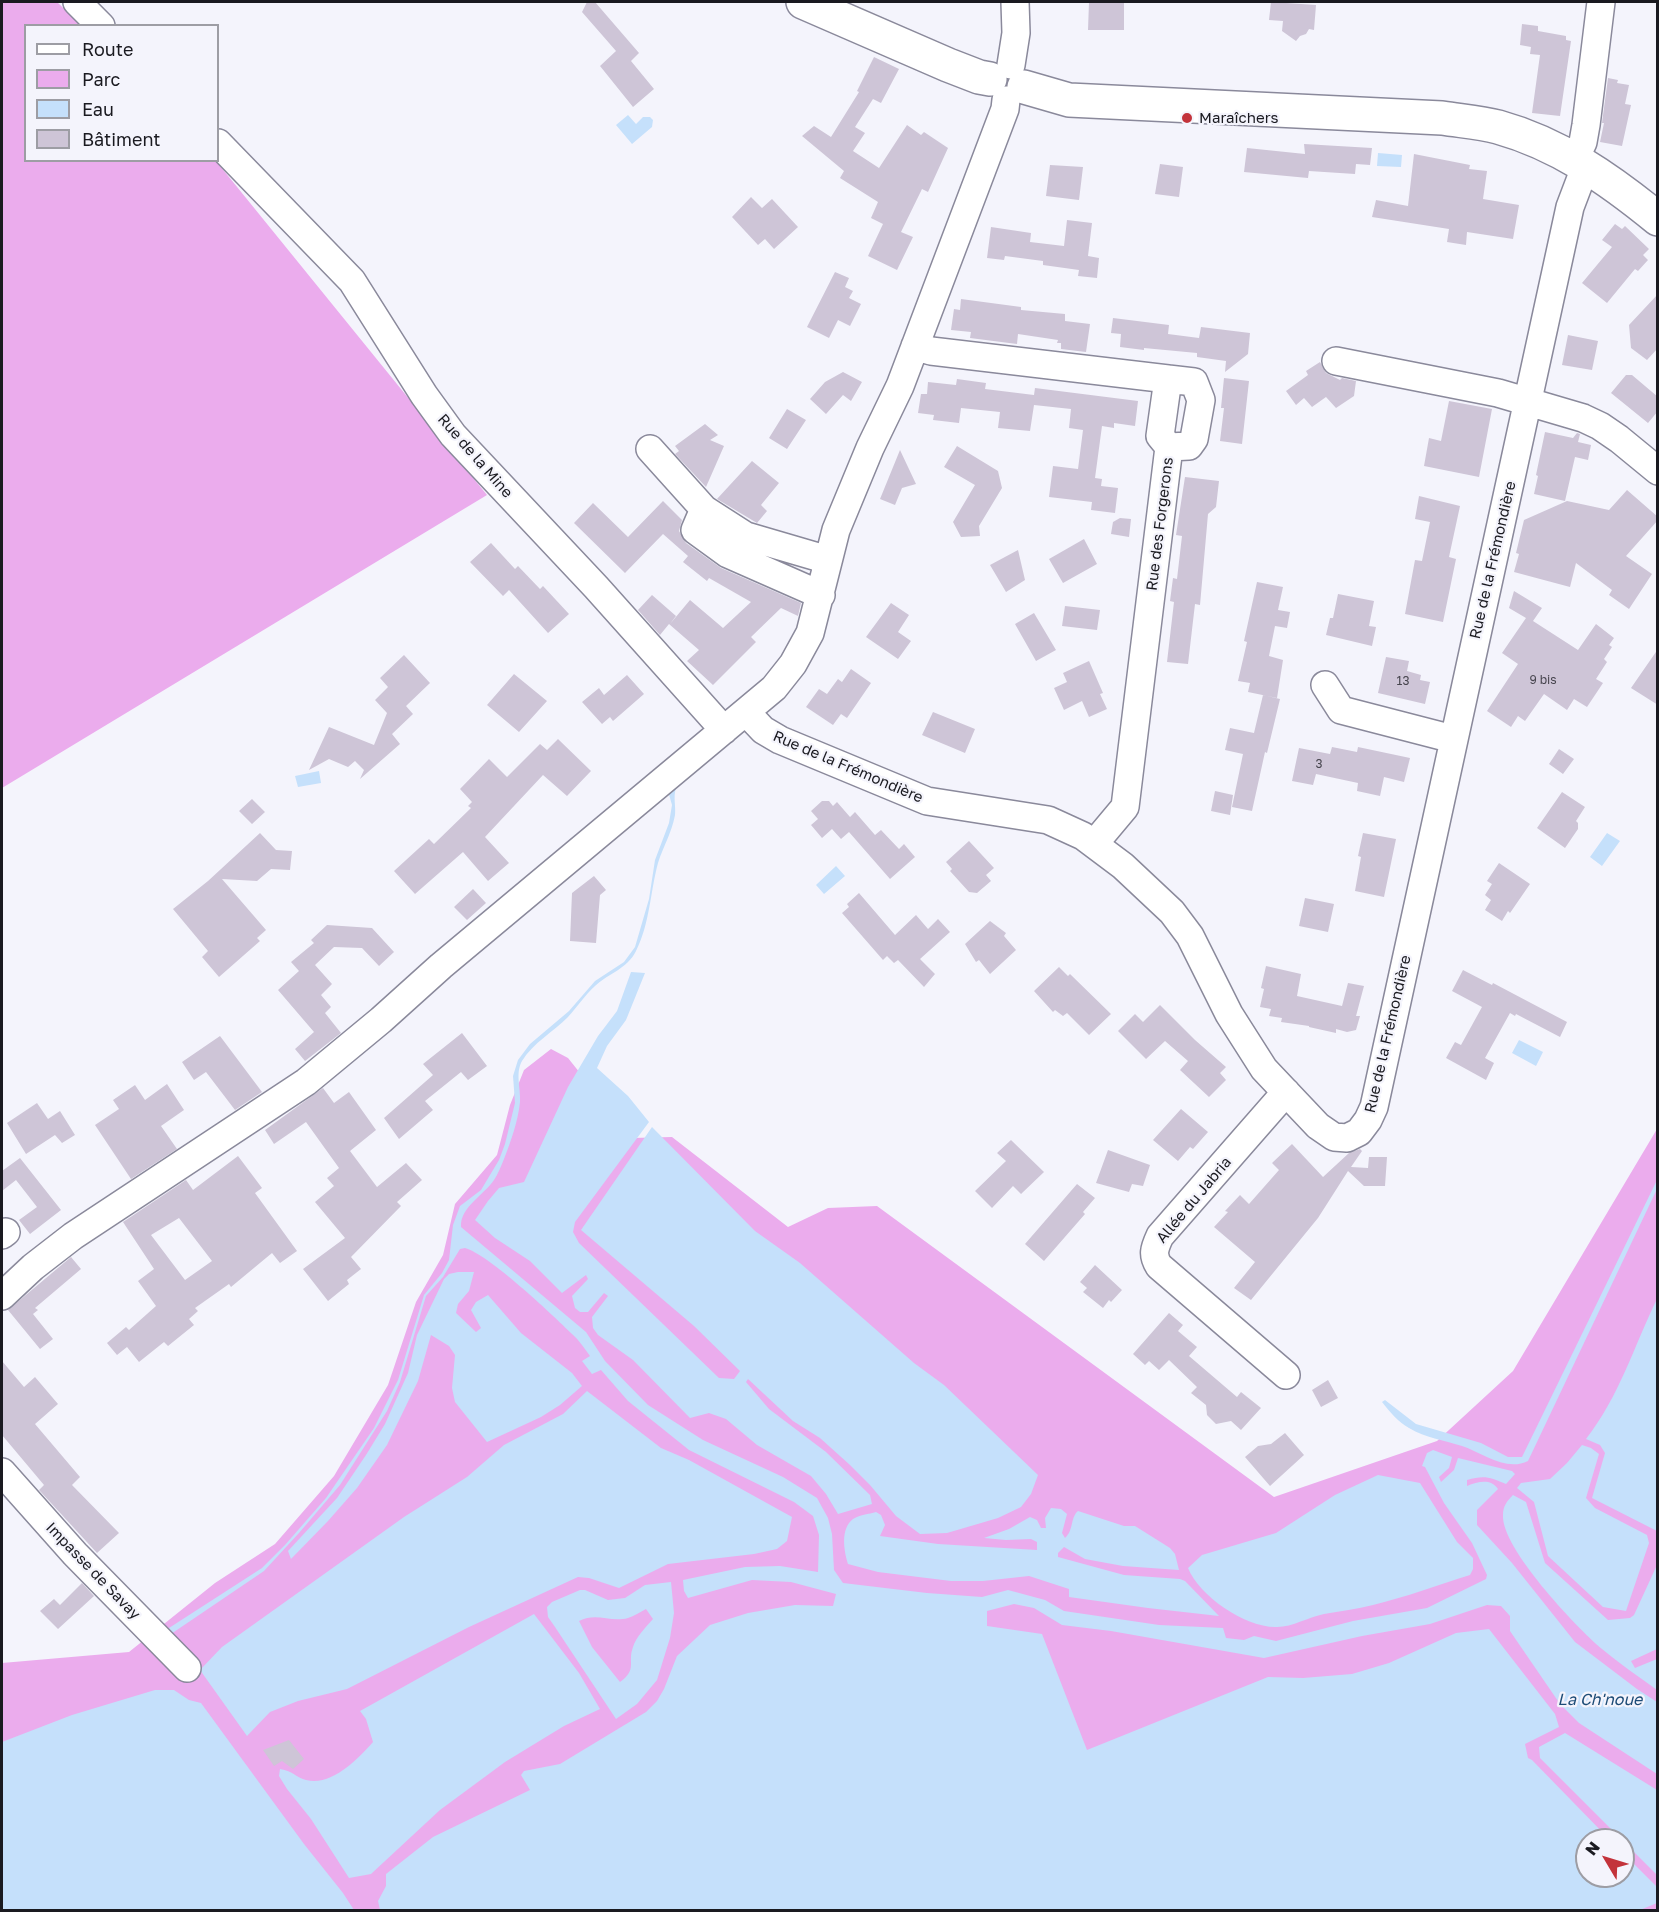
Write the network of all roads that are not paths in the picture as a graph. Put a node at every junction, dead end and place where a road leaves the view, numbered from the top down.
1 (77, 2) edge
2 (803, 2) edge
3 (1015, 2) edge
4 (1601, 2) edge
5 (99, 24) edge
6 (1008, 83) junction
7 (219, 144) edge
8 (1581, 163) junction
9 (1658, 219) edge
10 (915, 346) junction
11 (1336, 361) dead end
12 (1529, 401) junction
13 (650, 449) dead end
14 (1658, 471) edge
15 (704, 509) junction
16 (828, 560) junction
17 (821, 595) junction
18 (1325, 685) dead end
19 (753, 719) junction
20 (724, 730) junction
21 (1453, 739) junction
22 (1094, 844) junction
23 (1286, 1092) junction
24 (2, 1296) edge
25 (1286, 1375) dead end
26 (2, 1472) edge
27 (187, 1668) dead end

1 - 5 street
2 - 6 main road
3 - 6 street
4 - 8 street, Rue de la Frémondière
6 - 8 main road
6 - 10 street
7 - 20 street, Rue de la Mine
8 - 9 main road
8 - 12 street, Rue de la Frémondière
10 - 16 street
10 - 22 street, Rue des Forgerons
11 - 12 street
12 - 14 street
12 - 21 street, Rue de la Frémondière
13 - 15 street
15 - 16 street
15 - 17 street
16 - 17 street
17 - 19 street
18 - 21 street
19 - 20 street
19 - 22 street, Rue de la Frémondière
20 - 24 street
21 - 23 street, Rue de la Frémondière
22 - 23 street, Rue de la Frémondière
23 - 25 street, Allée du Jabria
26 - 27 street, Impasse de Savay

